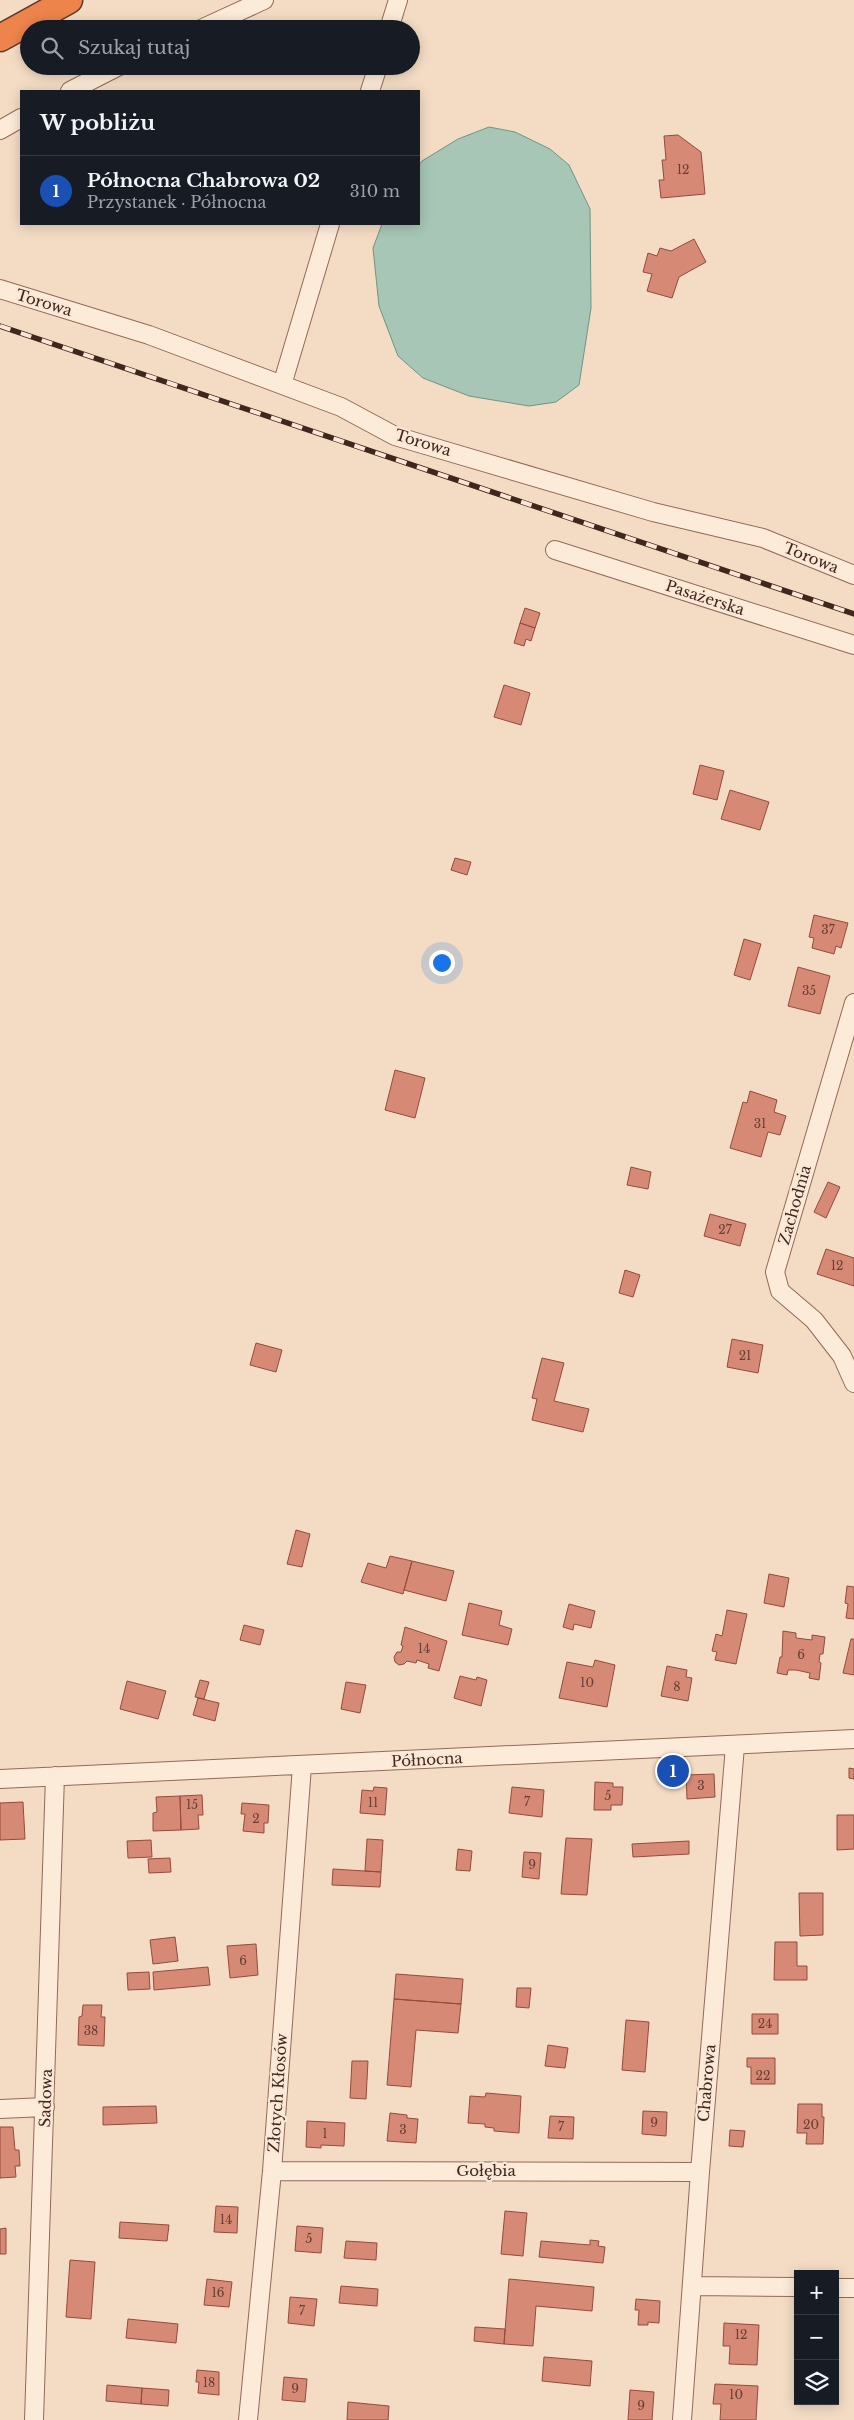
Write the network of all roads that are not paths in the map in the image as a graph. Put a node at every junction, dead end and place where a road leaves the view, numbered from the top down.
1 (69, 0) edge
2 (264, 0) edge
3 (398, 0) edge
4 (33, 20) edge
5 (221, 20) edge
6 (392, 20) edge
7 (20, 27) edge
8 (0, 38) edge
9 (101, 75) edge
10 (375, 75) edge
11 (72, 90) edge
12 (370, 90) edge
13 (20, 119) edge
14 (0, 130) edge
15 (330, 225) edge
16 (0, 289) edge
17 (282, 385) junction
18 (555, 550) dead end
19 (854, 575) edge
20 (854, 645) edge
21 (854, 1003) edge
22 (854, 1383) edge
23 (854, 1740) edge
24 (735, 1746) junction
25 (302, 1766) junction
26 (55, 1776) junction
27 (0, 1780) edge
28 (46, 2107) junction
29 (0, 2108) edge
30 (272, 2171) junction
31 (700, 2172) junction
32 (693, 2286) junction
33 (794, 2287) edge
34 (839, 2288) edge
35 (854, 2288) edge
36 (34, 2420) edge
37 (248, 2420) edge
38 (682, 2420) edge

1 - 4 highway
2 - 5 street
3 - 6 street
7 - 8 highway
9 - 11 street
10 - 12 street
13 - 14 street
15 - 17 street
16 - 17 street, Torowa
17 - 19 street, Torowa
18 - 20 street, Pasażerska
21 - 22 street, Zachodnia
23 - 24 street, Północna
24 - 25 street, Północna
24 - 31 street, Chabrowa
25 - 26 street, Północna
25 - 30 street, Złotych Kłosów
26 - 27 street, Północna
26 - 28 street, Sadowa
28 - 29 street
28 - 36 street, Sadowa
30 - 31 street, Gołębia
30 - 37 street, Złotych Kłosów
31 - 32 street, Chabrowa
32 - 33 street
32 - 38 street, Chabrowa
34 - 35 street

